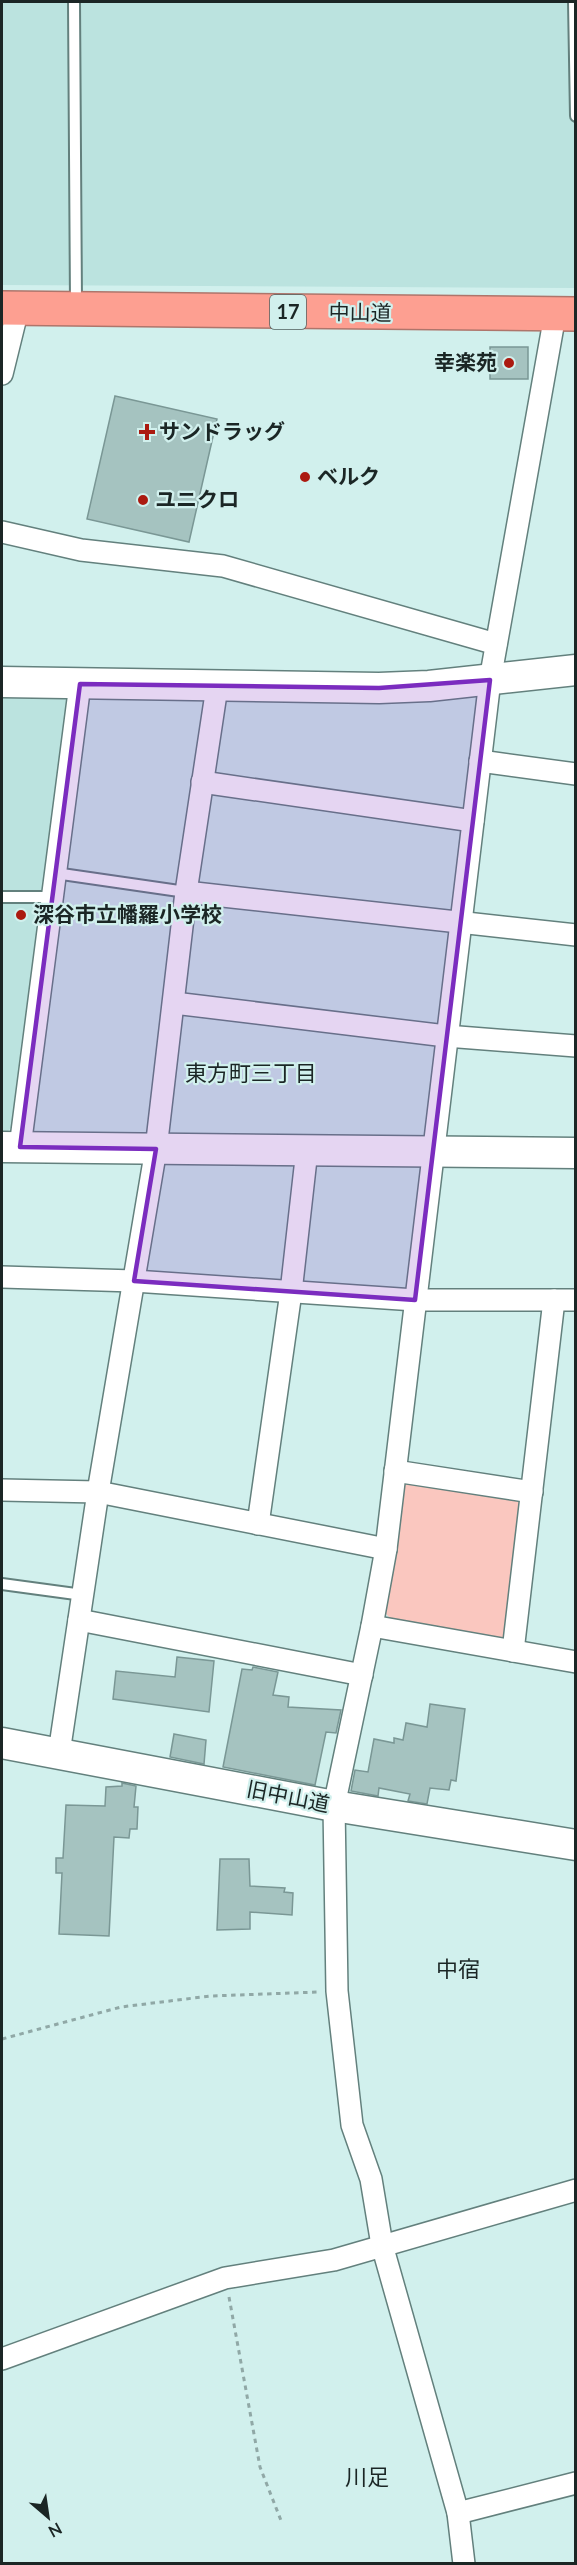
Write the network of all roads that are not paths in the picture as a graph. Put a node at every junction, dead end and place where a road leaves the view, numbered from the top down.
1 (74, 2) edge
2 (574, 2) edge
3 (576, 116) edge
4 (10, 309) edge
5 (76, 310) junction
6 (565, 314) edge
7 (2, 374) edge
8 (2, 532) edge
9 (496, 644) junction
10 (576, 670) edge
11 (490, 680) junction
12 (2, 682) edge
13 (80, 684) junction
14 (217, 687) junction
15 (480, 760) junction
16 (576, 774) edge
17 (202, 782) junction
18 (472, 821) junction
19 (55, 873) junction
20 (186, 892) junction
21 (2, 897) edge
22 (52, 897) junction
23 (460, 921) junction
24 (576, 935) edge
25 (174, 1003) junction
26 (446, 1036) junction
27 (576, 1046) edge
28 (11, 1147) edge
29 (156, 1149) junction
30 (307, 1150) junction
31 (433, 1151) junction
32 (576, 1153) edge
33 (2, 1277) edge
34 (134, 1281) junction
35 (291, 1292) junction
36 (415, 1300) junction
37 (565, 1300) edge
38 (395, 1471) junction
39 (2, 1490) edge
40 (98, 1492) junction
41 (532, 1492) junction
42 (258, 1524) junction
43 (386, 1549) junction
44 (2, 1584) edge
45 (83, 1595) junction
46 (79, 1620) junction
47 (372, 1626) junction
48 (513, 1651) junction
49 (576, 1662) edge
50 (362, 1675) junction
51 (2, 1743) edge
52 (60, 1753) junction
53 (334, 1806) junction
54 (576, 1845) edge
55 (576, 2190) edge
56 (382, 2246) junction
57 (2, 2359) edge
58 (576, 2483) edge
59 (458, 2513) junction
60 (464, 2564) edge

1 - 5 lane
2 - 3 lane
4 - 5 highway, 中山道 / 17
4 - 7 street
5 - 6 highway, 中山道 / 17
6 - 9 street
8 - 9 street
9 - 11 street
10 - 11 street
11 - 14 street
11 - 15 street
12 - 13 street
13 - 14 street
13 - 19 street
14 - 17 street
15 - 16 street
15 - 18 street
17 - 18 street
17 - 20 street
18 - 23 street
19 - 20 lane
19 - 22 street
20 - 23 street
20 - 25 street
21 - 22 lane
22 - 28 street
23 - 24 street
23 - 26 street
25 - 26 street
25 - 29 street
26 - 27 street
26 - 31 street
28 - 29 street
29 - 30 street
29 - 34 street
30 - 31 street
30 - 35 street
31 - 32 street
31 - 36 street
33 - 34 street
34 - 35 street
34 - 40 street
35 - 36 street
35 - 42 street
36 - 37 street
36 - 38 street
37 - 41 street
38 - 41 street
38 - 43 street
39 - 40 street
40 - 42 street
40 - 45 street
41 - 48 street
42 - 43 street
43 - 47 street
44 - 45 lane
45 - 46 street
46 - 50 street
46 - 52 street
47 - 48 street
47 - 50 street
48 - 49 street
50 - 53 street
51 - 52 street, 旧中山道
52 - 53 street, 旧中山道
53 - 54 street, 旧中山道
53 - 56 street
55 - 56 street
56 - 57 street
56 - 59 street
58 - 59 street
59 - 60 street

